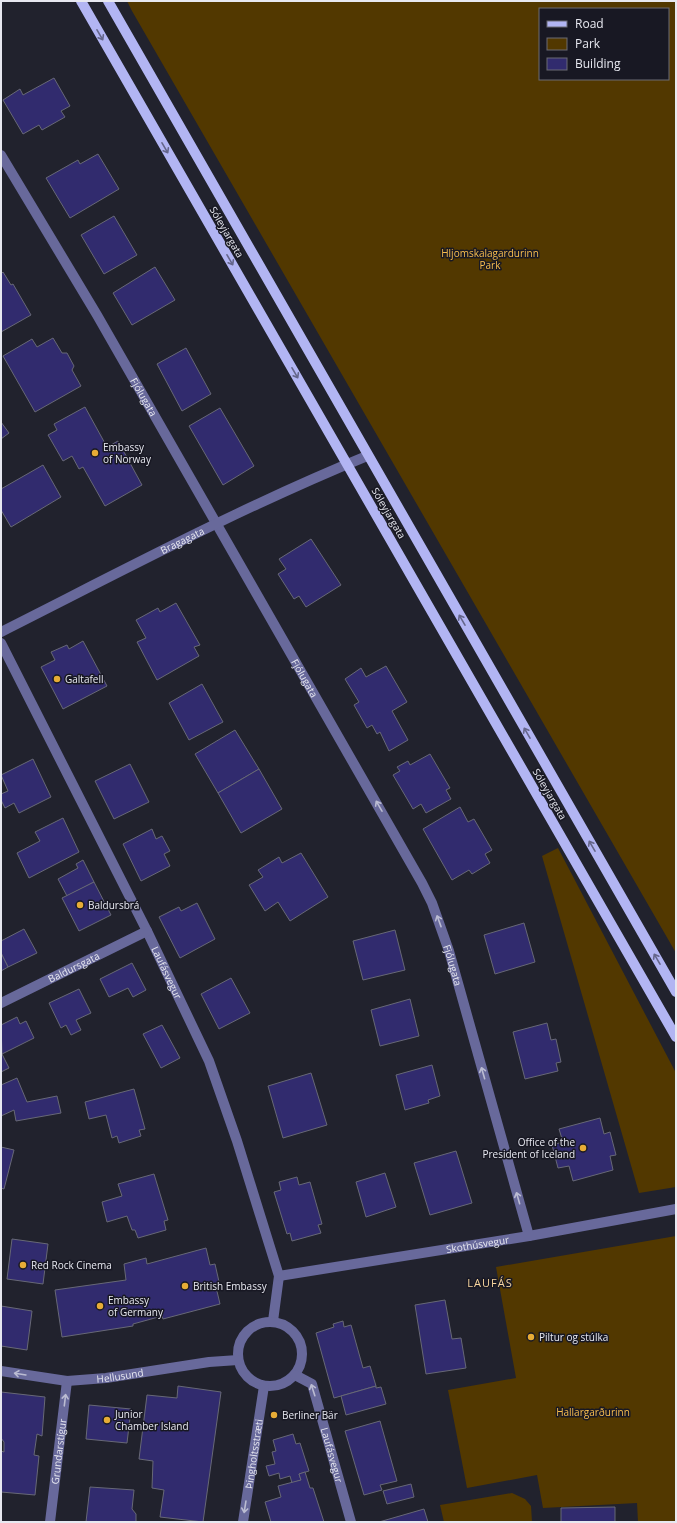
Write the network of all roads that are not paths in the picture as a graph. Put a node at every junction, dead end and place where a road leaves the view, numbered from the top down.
1 (81, 1) edge
2 (108, 1) edge
3 (1, 155) edge
4 (367, 456) junction
5 (347, 464) junction
6 (217, 524) junction
7 (1, 632) edge
8 (1, 643) edge
9 (147, 931) junction
10 (676, 992) edge
11 (1, 1003) edge
12 (676, 1038) edge
13 (676, 1209) edge
14 (529, 1236) junction
15 (279, 1276) junction
16 (273, 1321) junction
17 (238, 1360) junction
18 (1, 1371) edge
19 (295, 1375) junction
20 (67, 1381) junction
21 (264, 1386) junction
22 (50, 1522) edge
23 (243, 1522) edge
24 (352, 1522) edge

1 -> 5 main road, Sóleyjargata
2 - 4 main road, Sóleyjargata
3 - 6 street, Fjólugata
4 - 5 street, Bragagata
10 -> 4 main road, Sóleyjargata
5 - 6 street, Bragagata
5 - 12 main road, Sóleyjargata
6 - 7 street, Bragagata
14 -> 6 street, Fjólugata
8 - 9 street, Laufásvegur
9 - 11 street, Baldursgata
9 - 15 street, Laufásvegur
13 - 14 street, Skothúsvegur
14 - 15 street, Skothúsvegur
15 - 16 street, Laufásvegur
16 - 17 street
16 - 19 street
17 - 20 street, Hellusund
17 - 21 street
20 -> 18 street, Hellusund
19 - 21 street
24 -> 19 street, Laufásvegur
22 -> 20 street, Grundarstígur
21 -> 23 street, Þingholtsstræti

